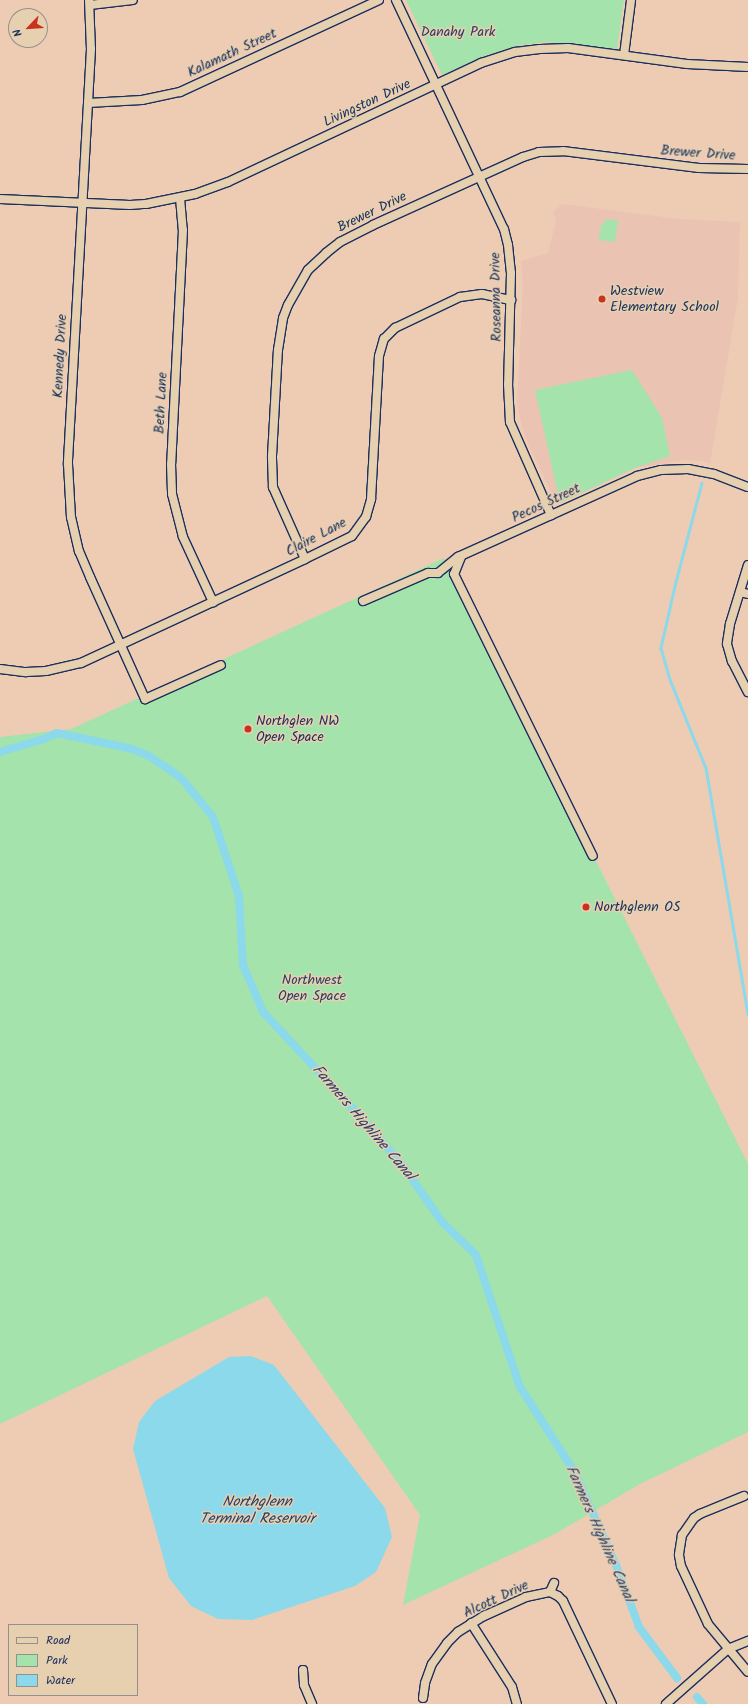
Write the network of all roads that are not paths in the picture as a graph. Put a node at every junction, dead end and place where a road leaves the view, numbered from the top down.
1 (133, 0) edge
2 (379, 0) edge
3 (396, 0) edge
4 (631, 0) edge
5 (90, 2) edge
6 (624, 55) junction
7 (748, 67) edge
8 (436, 85) junction
9 (88, 103) junction
10 (748, 169) edge
11 (479, 176) junction
12 (180, 198) junction
13 (0, 199) edge
14 (82, 203) junction
15 (510, 300) junction
16 (748, 487) edge
17 (551, 515) junction
18 (461, 557) junction
19 (305, 560) junction
20 (748, 565) edge
21 (744, 593) edge
22 (363, 601) dead end
23 (213, 602) junction
24 (121, 645) junction
25 (221, 665) dead end
26 (0, 669) edge
27 (748, 692) edge
28 (593, 856) dead end
29 (744, 1496) dead end
30 (554, 1582) dead end
31 (550, 1592) junction
32 (471, 1623) junction
33 (748, 1641) edge
34 (728, 1649) junction
35 (303, 1670) dead end
36 (748, 1672) edge
37 (422, 1698) dead end
38 (312, 1704) edge
39 (517, 1704) edge
40 (612, 1704) edge
41 (666, 1704) edge

1 - 5 street
2 - 9 street, Kalamath Street
3 - 8 street, Roseanna Drive
4 - 6 street
5 - 9 street, Kennedy Drive
6 - 7 street, Livingston Drive
6 - 8 street, Livingston Drive
8 - 11 street, Roseanna Drive
8 - 12 street, Livingston Drive
9 - 14 street, Kennedy Drive
10 - 11 street, Brewer Drive
11 - 15 street, Roseanna Drive
11 - 19 street, Brewer Drive
12 - 14 street, Livingston Drive
12 - 23 street, Beth Lane
13 - 14 street, Livingston Drive
14 - 24 street, Kennedy Drive
15 - 17 street, Roseanna Drive
15 - 19 street, Claire Lane
16 - 17 street, Pecos Street
17 - 18 street, Pecos Street
18 - 22 street, Pecos Street
18 - 28 street
19 - 23 street, Claire Lane
20 - 21 street
21 - 27 street
23 - 24 street, Claire Lane
24 - 25 street, Kennedy Drive
24 - 26 street, Claire Lane
29 - 34 street
30 - 31 street
31 - 32 street, Alcott Drive
31 - 40 street
32 - 37 street, Alcott Drive
32 - 39 street
33 - 34 street
34 - 36 street
34 - 41 street
35 - 38 street

